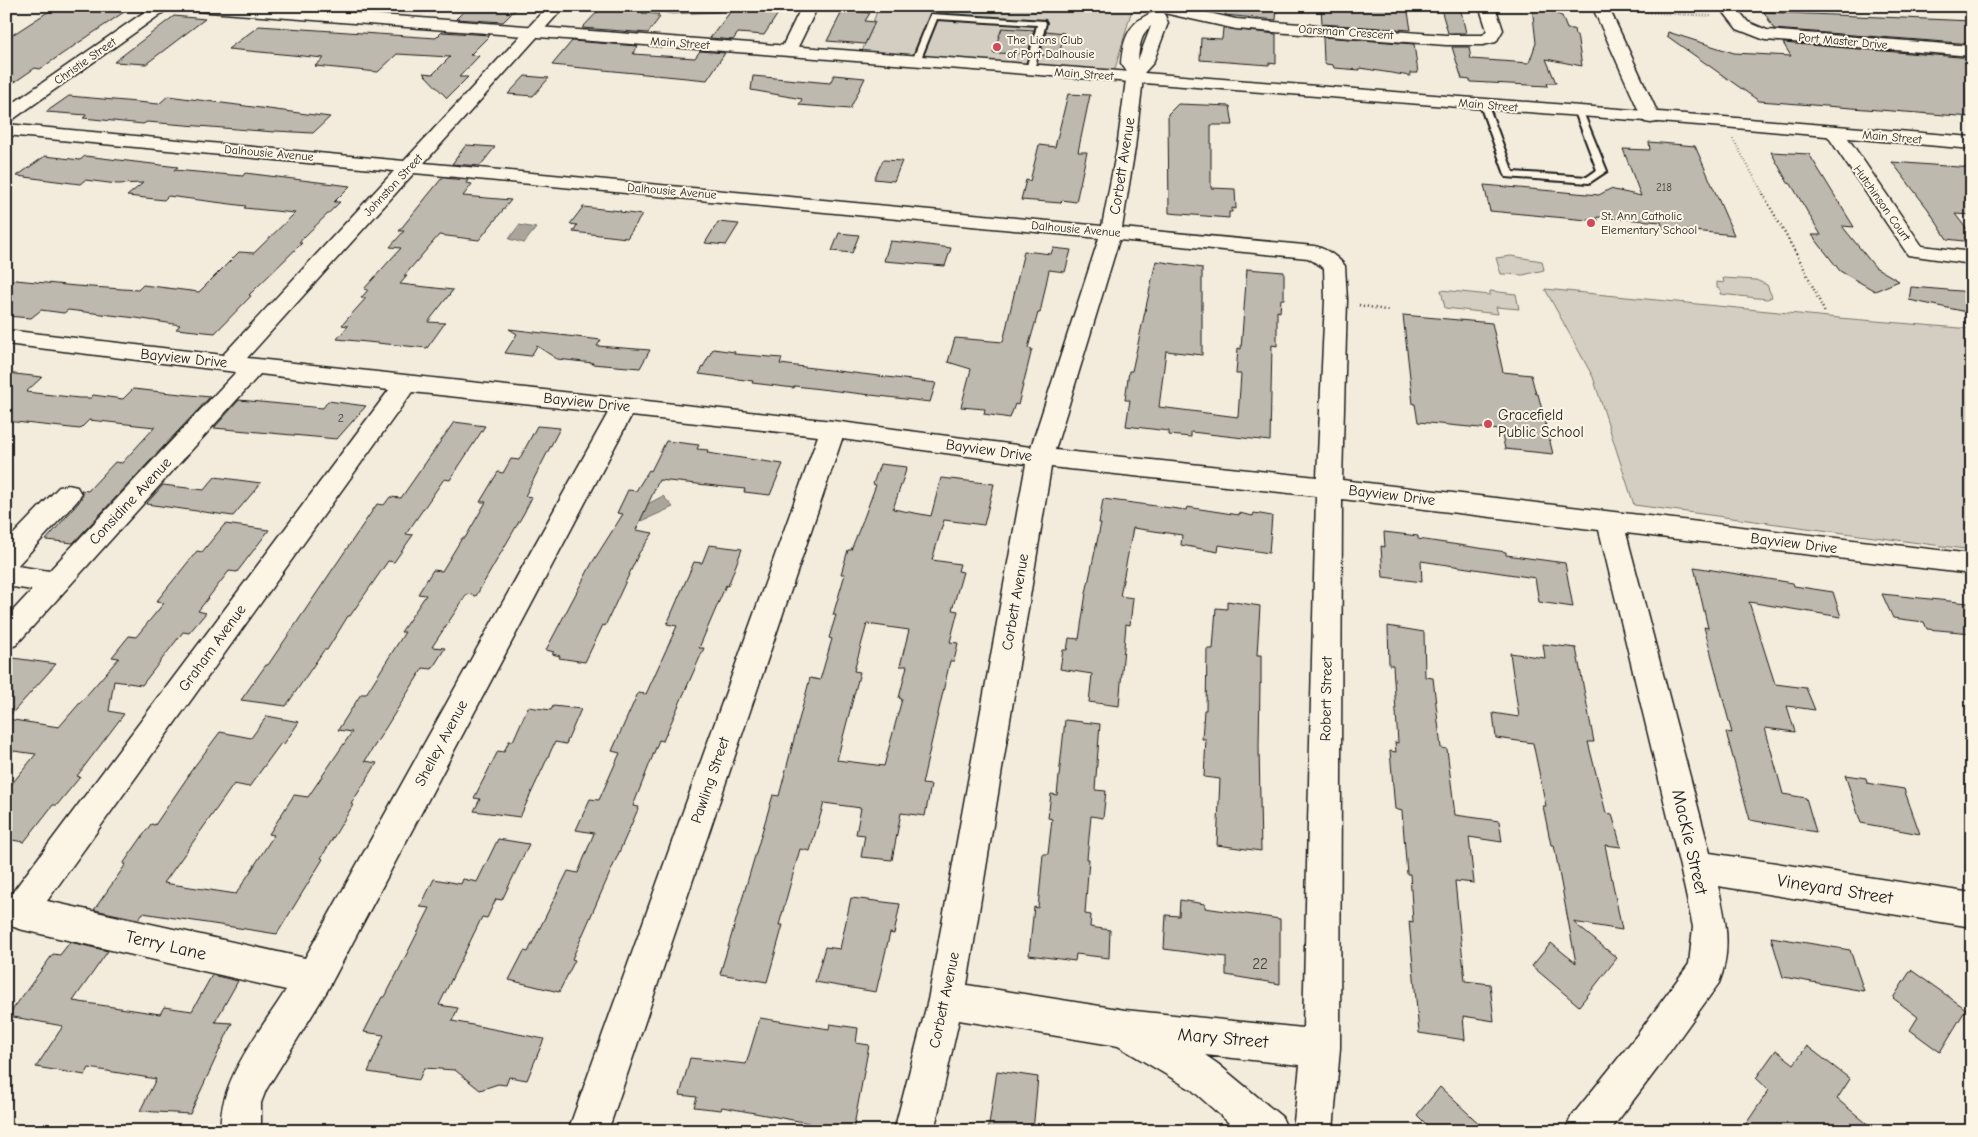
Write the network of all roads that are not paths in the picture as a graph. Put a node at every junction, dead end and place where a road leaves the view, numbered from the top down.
1 (164, 6) edge
2 (196, 6) edge
3 (557, 6) edge
4 (810, 6) edge
5 (938, 6) edge
6 (1486, 6) edge
7 (1600, 6) edge
8 (1163, 10) edge
9 (1731, 12) edge
10 (934, 16) junction
11 (533, 32) junction
12 (788, 51) junction
13 (1972, 51) edge
14 (916, 61) junction
15 (1030, 70) junction
16 (1135, 74) junction
17 (1484, 104) junction
18 (1578, 112) junction
19 (6, 116) edge
20 (1651, 118) junction
21 (6, 129) edge
22 (1834, 132) junction
23 (1972, 143) edge
24 (410, 166) junction
25 (1112, 232) junction
26 (1972, 258) edge
27 (1334, 266) joint
28 (17, 339) edge
29 (6, 359) edge
30 (229, 362) junction
31 (254, 366) junction
32 (406, 384) junction
33 (624, 406) junction
34 (833, 429) junction
35 (1040, 457) junction
36 (1328, 488) junction
37 (68, 494) dead end
38 (1610, 521) junction
39 (6, 560) edge
40 (1972, 564) edge
41 (6, 575) edge
42 (54, 583) junction
43 (6, 637) edge
44 (1697, 867) junction
45 (1972, 910) edge
46 (19, 912) joint
47 (314, 978) junction
48 (946, 1000) junction
49 (1125, 1029) junction
50 (1321, 1048) junction
51 (241, 1131) edge
52 (588, 1131) edge
53 (914, 1131) edge
54 (1268, 1131) edge
55 (1312, 1131) edge
56 (1585, 1131) edge

1 - 19 street, Christie Street
2 - 11 street, Main Street
3 - 11 street, Johnston Street
4 - 12 street
5 - 10 lane
6 - 8 street, Oarsman Crescent
7 - 20 street
8 - 16 street
9 - 13 street, Port Master Drive
10 - 14 lane
10 - 15 lane
11 - 12 street, Main Street
11 - 24 street, Johnston Street
12 - 14 street, Main Street
14 - 15 street, Main Street
15 - 16 street, Main Street
16 - 17 street, Main Street
16 - 25 street, Corbett Avenue
17 - 18 street, Main Street
17 - 18 lane
18 - 20 street, Main Street
20 - 22 street, Main Street
21 - 24 street, Dalhousie Avenue
22 - 23 street, Main Street
22 - 26 street, Hutchinson Court
24 - 25 street, Dalhousie Avenue
24 - 30 street, Johnston Street
25 - 27 street, Dalhousie Avenue
25 - 35 street, Corbett Avenue
27 - 36 street, Robert Street
28 - 29 street
28 - 30 street, Bayview Drive
30 - 31 street, Bayview Drive
31 - 32 street, Bayview Drive
31 - 42 street, Considine Avenue
32 - 33 street, Bayview Drive
32 - 46 street, Graham Avenue
33 - 34 street, Bayview Drive
33 - 47 street, Shelley Avenue
34 - 35 street, Bayview Drive
34 - 52 street, Pawling Street
35 - 36 street, Bayview Drive
35 - 48 street, Corbett Avenue
36 - 38 street, Bayview Drive
36 - 50 street, Robert Street
37 - 39 street
38 - 40 street, Bayview Drive
38 - 44 street, MacKie Street
41 - 42 street
42 - 43 street, Considine Avenue
44 - 45 street, Vineyard Street
44 - 56 street, MacKie Street
46 - 47 street, Terry Lane
47 - 51 street, Shelley Avenue
48 - 49 street, Mary Street
48 - 53 street, Corbett Avenue
49 - 50 street, Mary Street
49 - 54 street, Mary Street
50 - 55 street, Robert Street

